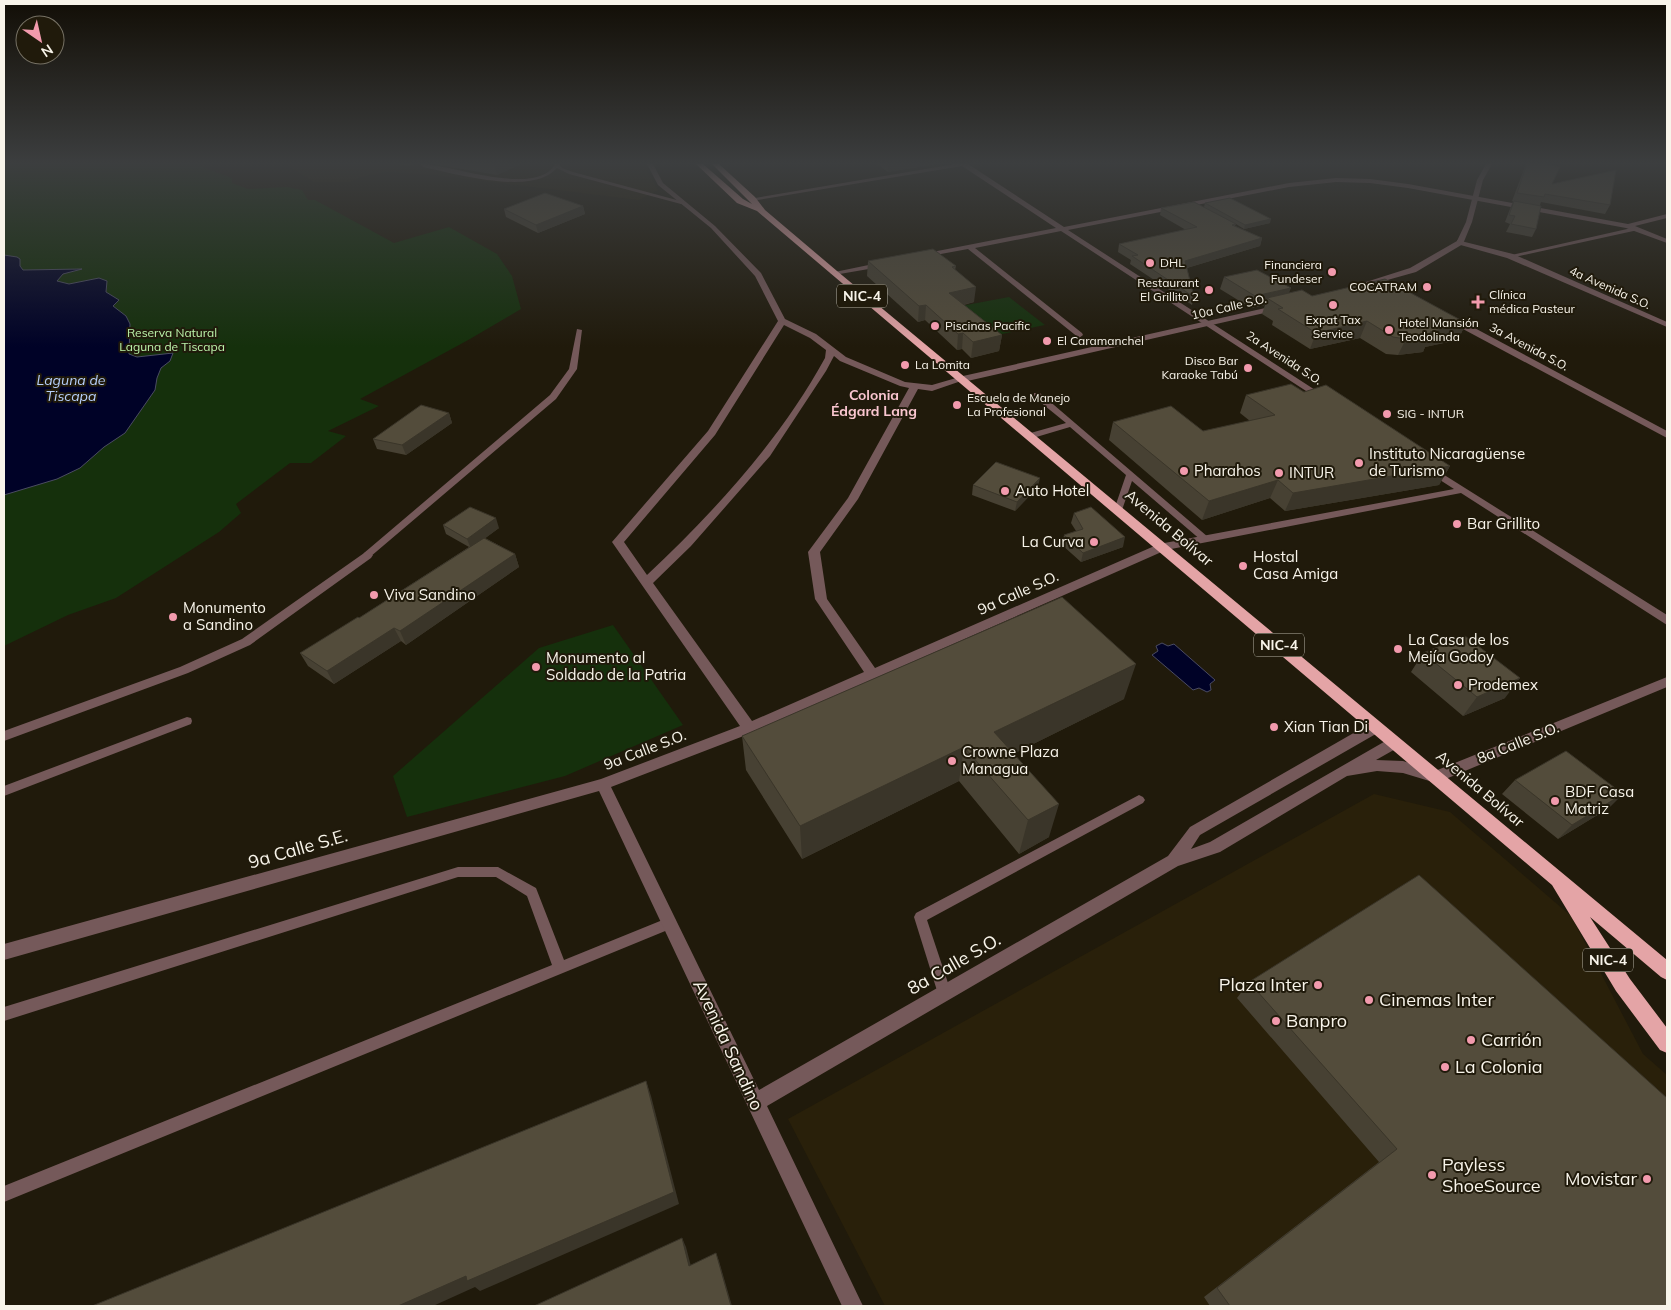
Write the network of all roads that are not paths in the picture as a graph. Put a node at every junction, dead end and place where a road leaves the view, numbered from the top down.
1 (709, 225) edge
2 (778, 225) edge
3 (1058, 225) edge
4 (1084, 225) edge
5 (1468, 225) edge
6 (1623, 225) edge
7 (1631, 225) edge
8 (1628, 226) junction
9 (1064, 229) junction
10 (1636, 229) junction
11 (1667, 241) edge
12 (1460, 242) junction
13 (970, 247) junction
14 (1510, 256) junction
15 (911, 258) edge
16 (892, 262) edge
17 (834, 273) junction
18 (1380, 282) junction
19 (1363, 286) edge
20 (1389, 286) edge
21 (1292, 304) edge
22 (1441, 314) edge
23 (782, 321) junction
24 (1207, 324) junction
25 (1667, 326) edge
26 (580, 330) dead end
27 (1080, 334) dead end
28 (830, 348) junction
29 (963, 379) junction
30 (915, 385) junction
31 (1037, 395) dead end
32 (1330, 404) edge
33 (1072, 424) junction
34 (1667, 435) edge
35 (1030, 436) junction
36 (1425, 466) edge
37 (1130, 474) junction
38 (1463, 490) junction
39 (1118, 510) junction
40 (1205, 539) junction
41 (1163, 547) junction
42 (367, 555) joint
43 (647, 582) junction
44 (1667, 621) edge
45 (872, 674) junction
46 (1667, 682) edge
47 (187, 720) dead end
48 (1376, 727) junction
49 (749, 728) junction
50 (4, 736) edge
51 (1394, 743) junction
52 (1336, 775) junction
53 (1436, 777) junction
54 (603, 784) junction
55 (4, 791) edge
56 (1139, 800) dead end
57 (1174, 861) junction
58 (1553, 874) junction
59 (670, 922) junction
60 (4, 952) edge
61 (560, 967) junction
62 (1667, 971) edge
63 (944, 992) junction
64 (4, 1014) edge
65 (1667, 1043) edge
66 (755, 1103) junction
67 (4, 1194) edge
68 (853, 1306) edge

1 - 23 street
2 - 17 highway, Avenida Bolívar / NIC-4
3 - 9 street, 2a Avenida S.O.
4 - 9 street
5 - 12 street
6 - 8 street
7 - 8 street
8 - 10 street
9 - 13 street
9 - 24 street, 2a Avenida S.O.
10 - 11 street
10 - 14 lane
12 - 14 street, 4a Avenida S.O.
12 - 18 street
13 - 15 street
13 - 27 street
14 - 25 street, 4a Avenida S.O.
16 - 17 street
17 - 29 highway, Avenida Bolívar / NIC-4
18 - 19 street
18 - 20 street
21 - 24 street, 10a Calle S.O.
22 - 34 street, 3a Avenida S.O.
23 - 28 street, 10a Calle S.O.
23 - 43 street
24 - 29 street, 10a Calle S.O.
24 - 32 street, 2a Avenida S.O.
26 - 42 lane
28 - 30 street, 10a Calle S.O.
28 - 43 street
29 - 30 street, 10a Calle S.O.
29 - 35 highway, Avenida Bolívar / NIC-4
30 - 45 street
31 - 33 lane
33 - 35 lane
33 - 37 lane
35 - 39 highway, Avenida Bolívar / NIC-4
36 - 38 street
37 - 39 lane
37 - 40 lane
38 - 40 street, 9a Calle S.O.
38 - 44 street
39 - 41 highway, Avenida Bolívar / NIC-4
40 - 41 street, 9a Calle S.O.
41 - 45 street, 9a Calle S.O.
41 - 48 highway, Avenida Bolívar / NIC-4
42 - 50 street
43 - 49 street
45 - 49 street, 9a Calle S.O.
46 - 53 street, 8a Calle S.O.
47 - 55 lane
48 - 51 highway, Avenida Bolívar / NIC-4
48 - 57 street, 8a Calle S.O.
49 - 54 street, 9a Calle S.O.
51 - 52 street, 8a Calle S.O.
51 - 53 highway, Avenida Bolívar / NIC-4
52 - 53 street, 8a Calle S.O.
52 - 57 street, 8a Calle S.O.
53 - 58 highway, Avenida Bolívar / NIC-4
54 - 59 street, Avenida Sandino
54 - 60 street, 9a Calle S.E.
56 - 63 lane
57 - 63 street, 8a Calle S.O.
58 - 62 highway, Avenida Bolívar / NIC-4
58 - 65 highway, Avenida Bolívar / NIC-4
59 - 61 lane
59 - 66 street, Avenida Sandino
61 - 64 lane
61 - 67 lane
63 - 66 street, 8a Calle S.O.
66 - 68 street, Avenida Sandino

